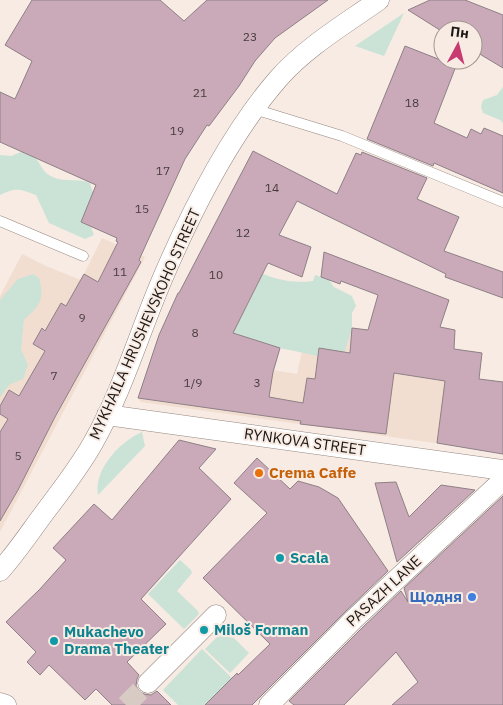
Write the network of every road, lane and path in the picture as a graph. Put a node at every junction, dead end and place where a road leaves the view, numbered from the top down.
1 (380, 0) edge
2 (254, 109) junction
3 (503, 202) edge
4 (0, 221) edge
5 (83, 256) dead end
6 (107, 415) junction
7 (503, 470) edge
8 (503, 480) edge
9 (0, 571) edge
10 (216, 615) dead end
11 (148, 683) tunnel mouth
12 (0, 703) edge
13 (6, 705) edge
14 (269, 705) edge

1 - 2 street, MYKHAILA HRUSHEVSKOHO STREET
2 - 3 lane
2 - 6 street, MYKHAILA HRUSHEVSKOHO STREET
4 - 5 lane
6 - 7 street, RYNKOVA STREET
6 - 9 street, MYKHAILA HRUSHEVSKOHO STREET
8 - 14 street, PASAZH LANE
10 - 11 street
12 - 13 street

